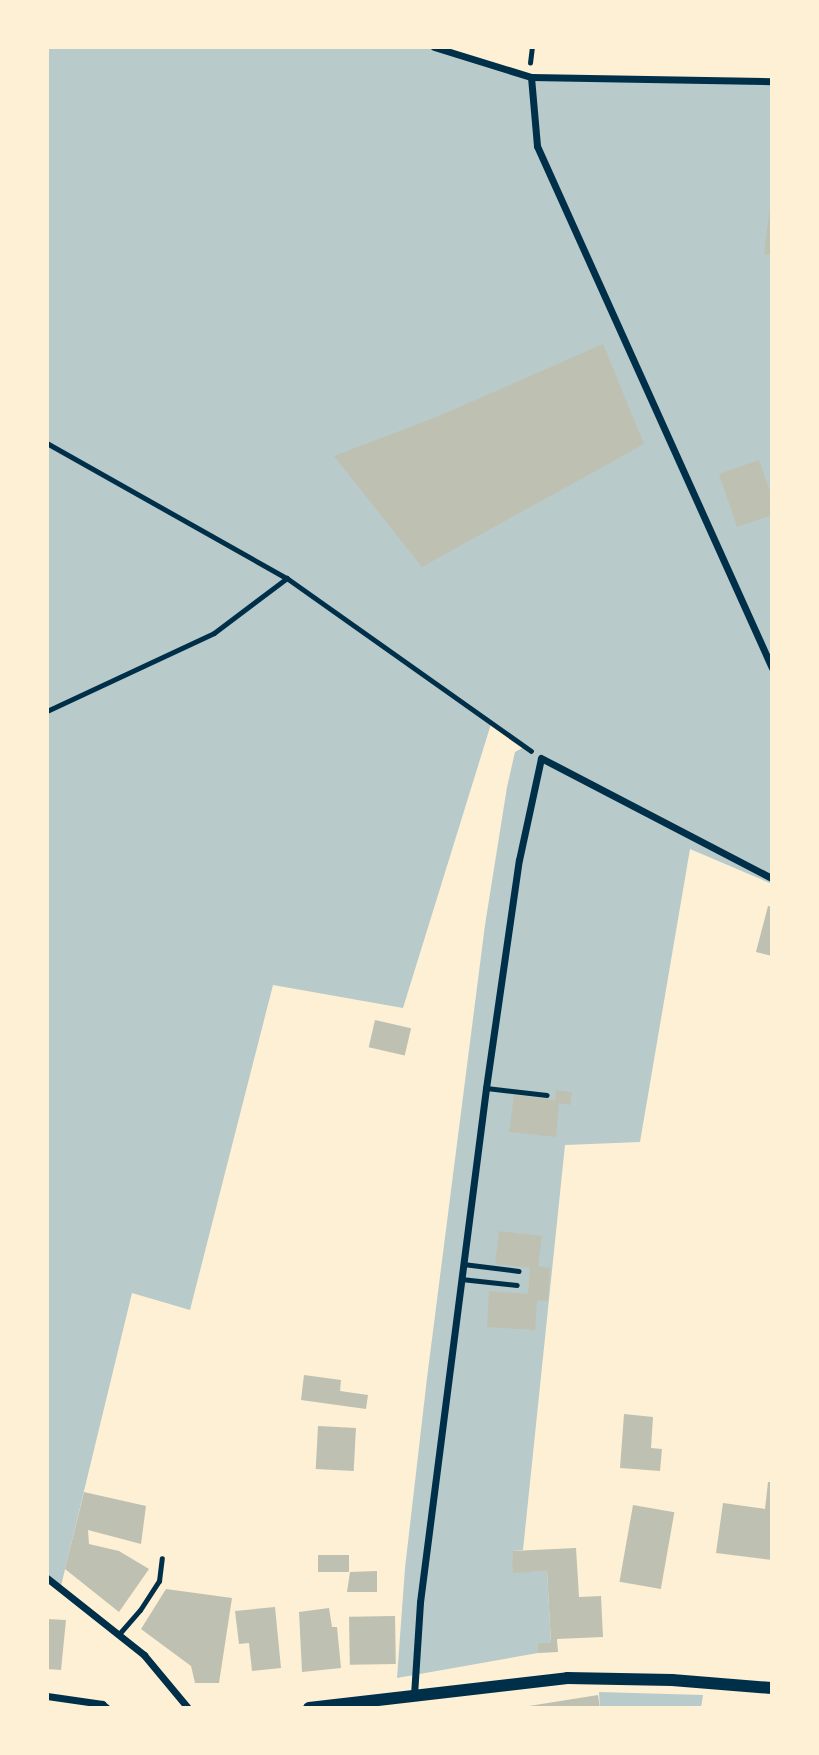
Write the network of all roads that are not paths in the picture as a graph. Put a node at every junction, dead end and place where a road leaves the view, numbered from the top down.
1 (434, 47) edge
2 (531, 77) junction
3 (772, 81) edge
4 (772, 668) edge
5 (772, 878) edge
6 (486, 1088) junction
7 (547, 1095) dead end
8 (463, 1264) junction
9 (519, 1271) dead end
10 (461, 1279) junction
11 (517, 1285) dead end
12 (162, 1558) dead end
13 (47, 1578) edge
14 (119, 1634) junction
15 (772, 1688) edge
16 (414, 1695) junction
17 (47, 1696) edge
18 (377, 1704) edge
19 (107, 1708) edge
20 (188, 1708) edge
21 (309, 1708) edge

1 - 2 street
2 - 3 street
2 - 4 street
5 - 6 street
6 - 7 lane
6 - 8 street
8 - 9 lane
8 - 10 street
10 - 11 lane
10 - 16 street
12 - 14 lane
13 - 14 street
14 - 20 street
15 - 16 street
16 - 18 street
17 - 19 street
18 - 21 street

